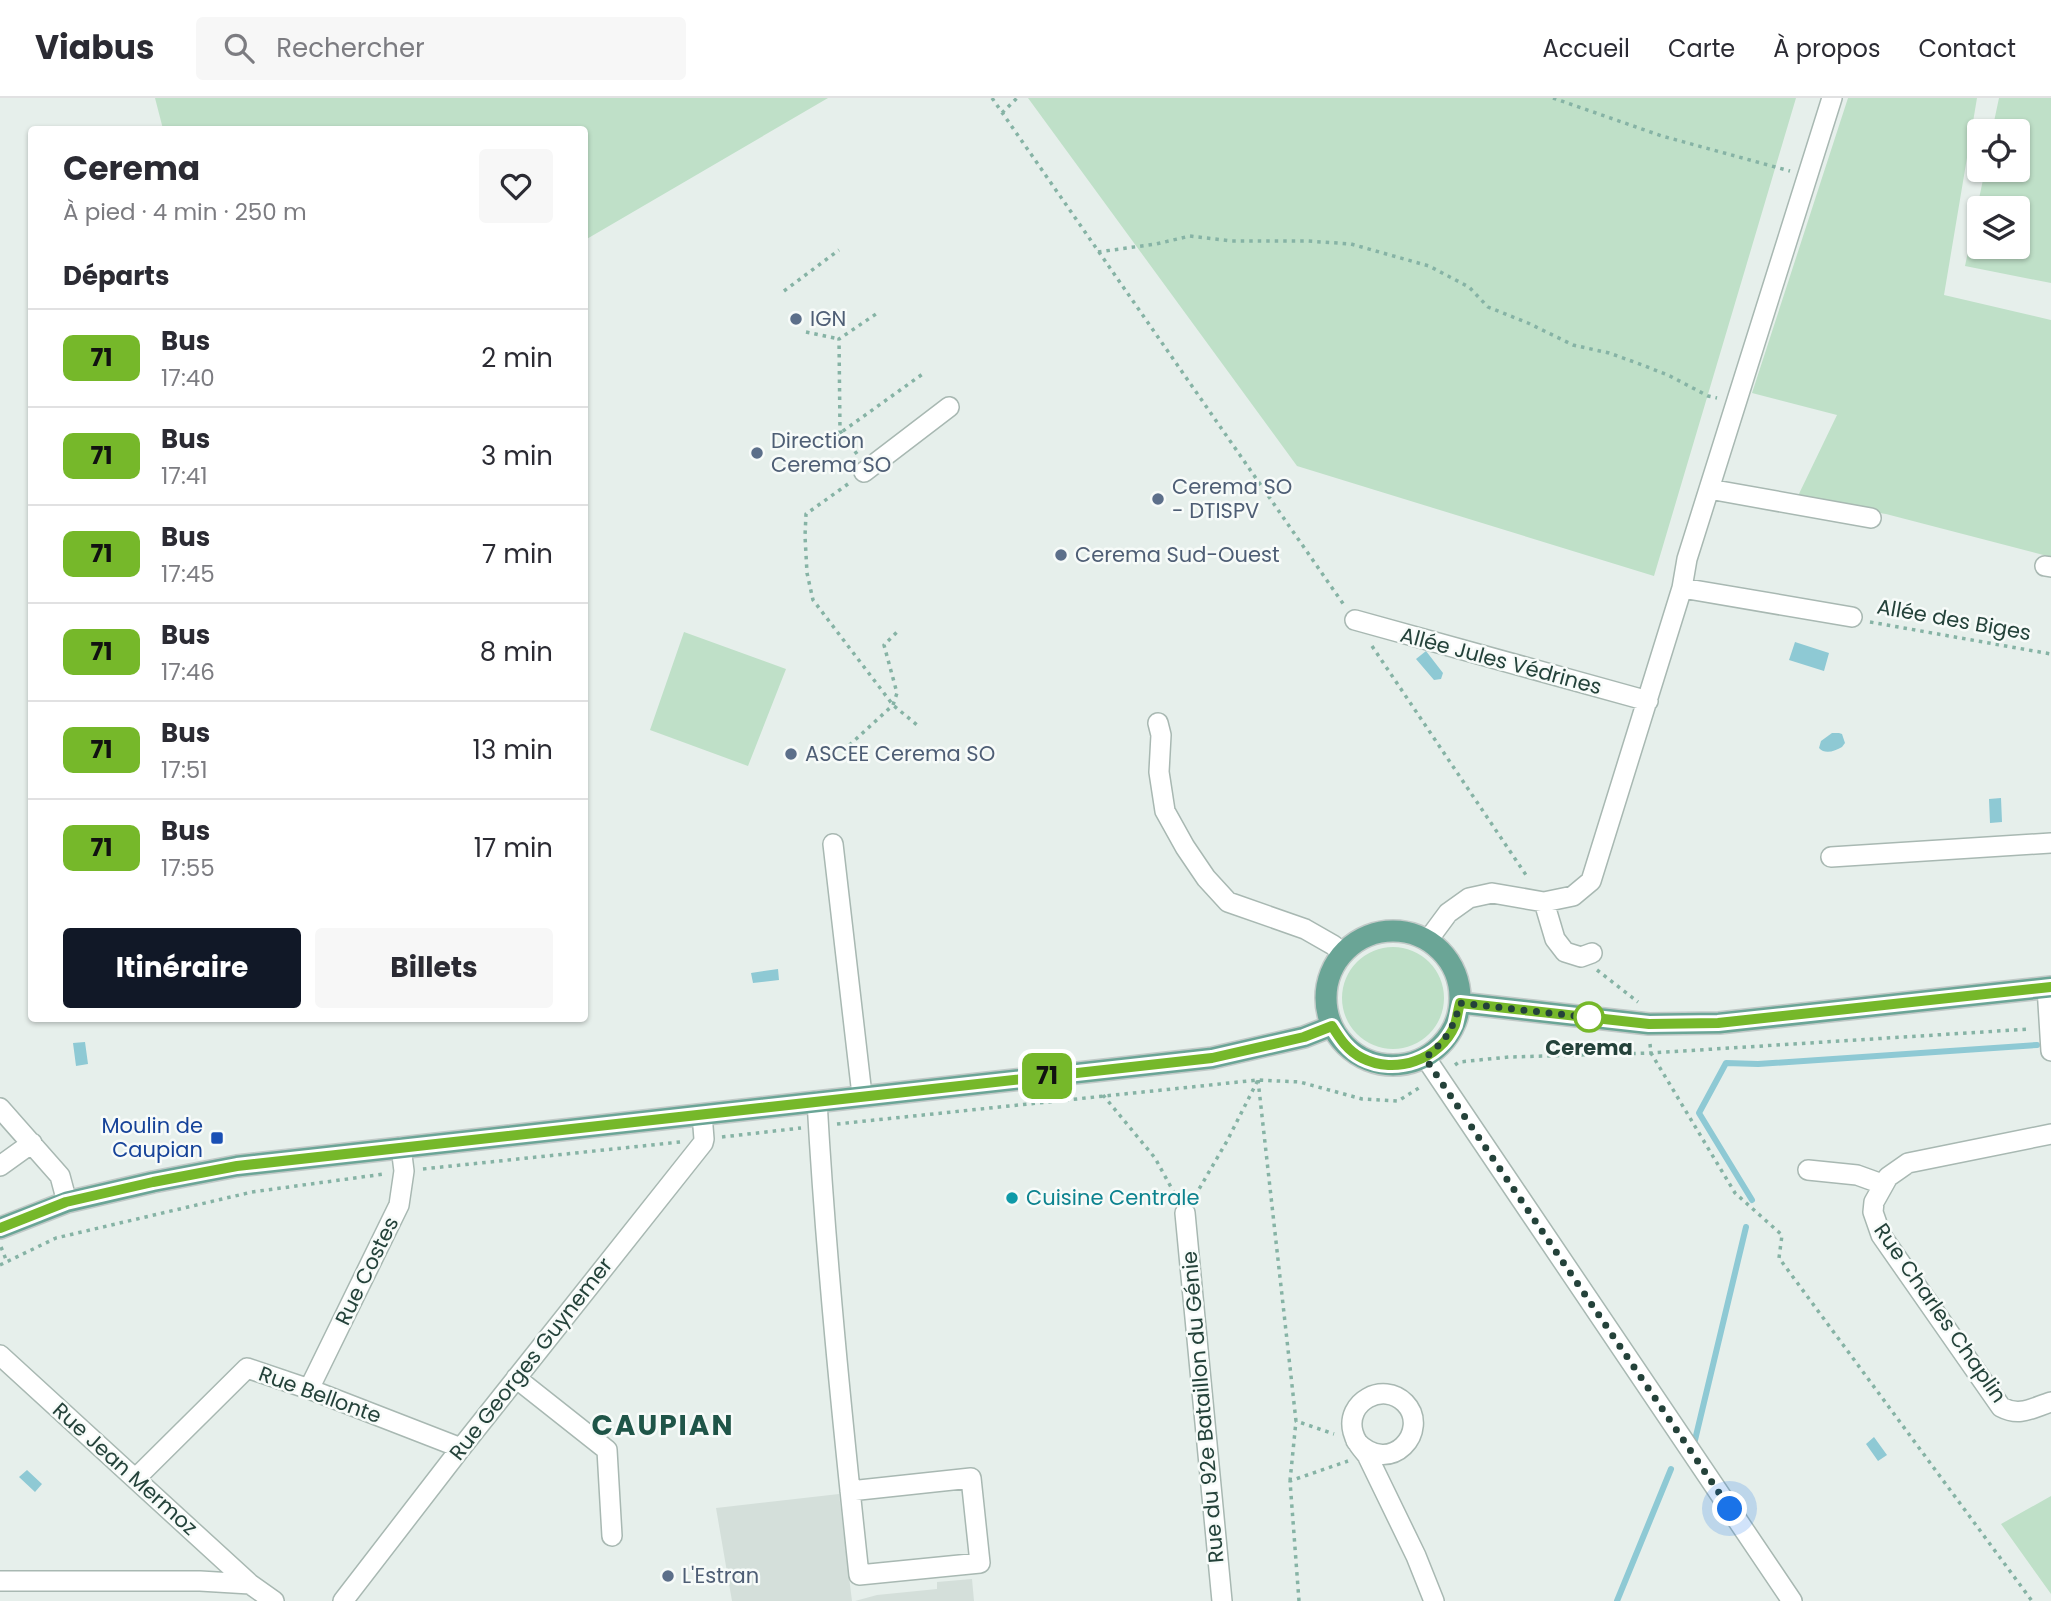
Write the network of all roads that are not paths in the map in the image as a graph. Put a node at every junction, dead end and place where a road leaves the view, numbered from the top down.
1 (1832, 98) edge
2 (949, 407) dead end
3 (866, 471) road end
4 (1709, 489) junction
5 (1871, 518) dead end
6 (1682, 588) junction
7 (1852, 617) road end
8 (1355, 620) road end
9 (1648, 701) junction
10 (1158, 723) dead end
11 (2051, 843) edge
12 (833, 844) dead end
13 (1831, 857) dead end
14 (1544, 902) junction
15 (1428, 940) junction
16 (1343, 953) junction
17 (1587, 955) road end
18 (2049, 987) edge
19 (1460, 1003) junction
20 (1332, 1026) junction
21 (2050, 1028) edge
22 (2051, 1051) edge
23 (1425, 1058) junction
24 (862, 1095) junction
25 (817, 1101) junction
26 (0, 1108) edge
27 (702, 1114) junction
28 (2051, 1134) edge
29 (32, 1143) junction
30 (401, 1147) junction
31 (0, 1166) edge
32 (1808, 1170) dead end
33 (1882, 1184) junction
34 (66, 1202) junction
35 (1185, 1213) road end
36 (0, 1228) edge
37 (0, 1355) edge
38 (516, 1378) junction
39 (309, 1389) junction
40 (2051, 1402) edge
41 (461, 1448) junction
42 (1361, 1448) road end
43 (136, 1478) junction
44 (850, 1491) junction
45 (612, 1535) dead end
46 (0, 1581) edge
47 (250, 1584) junction
48 (274, 1601) edge
49 (343, 1601) edge
50 (1222, 1601) edge
51 (1434, 1601) edge
52 (1792, 1601) edge

1 - 4 street
2 - 3 street
4 - 5 street
4 - 6 street
6 - 7 street
6 - 9 street
8 - 9 street, Allée Jules Védrines
9 - 14 street
10 - 16 street
11 - 13 street
12 - 24 street
14 - 15 street
14 - 17 street
15 - 16 main road
15 - 19 main road
16 - 20 main road
18 - 19 main road
18 - 21 street
19 - 23 main road
20 - 23 main road
20 - 24 main road
21 - 22 street
23 - 52 street
24 - 25 main road
25 - 27 main road
25 - 44 street
26 - 29 street
27 - 30 main road
27 - 38 street, Rue Georges Guynemer
28 - 33 street
29 - 31 street
29 - 34 street
30 - 34 main road
30 - 39 street, Rue Costes
32 - 33 street
33 - 40 street, Rue Charles Chaplin
34 - 36 main road
35 - 50 street, Rue du 92e Bataillon du Génie
37 - 43 street, Rue Jean Mermoz
38 - 41 street, Rue Georges Guynemer
38 - 45 street
39 - 41 street, Rue Bellonte
39 - 43 street, Rue Bellonte
41 - 49 street, Rue Georges Guynemer
42 - 51 street
43 - 47 street, Rue Jean Mermoz
44 - 44 street
46 - 47 street
47 - 48 street, Rue Jean Mermoz

